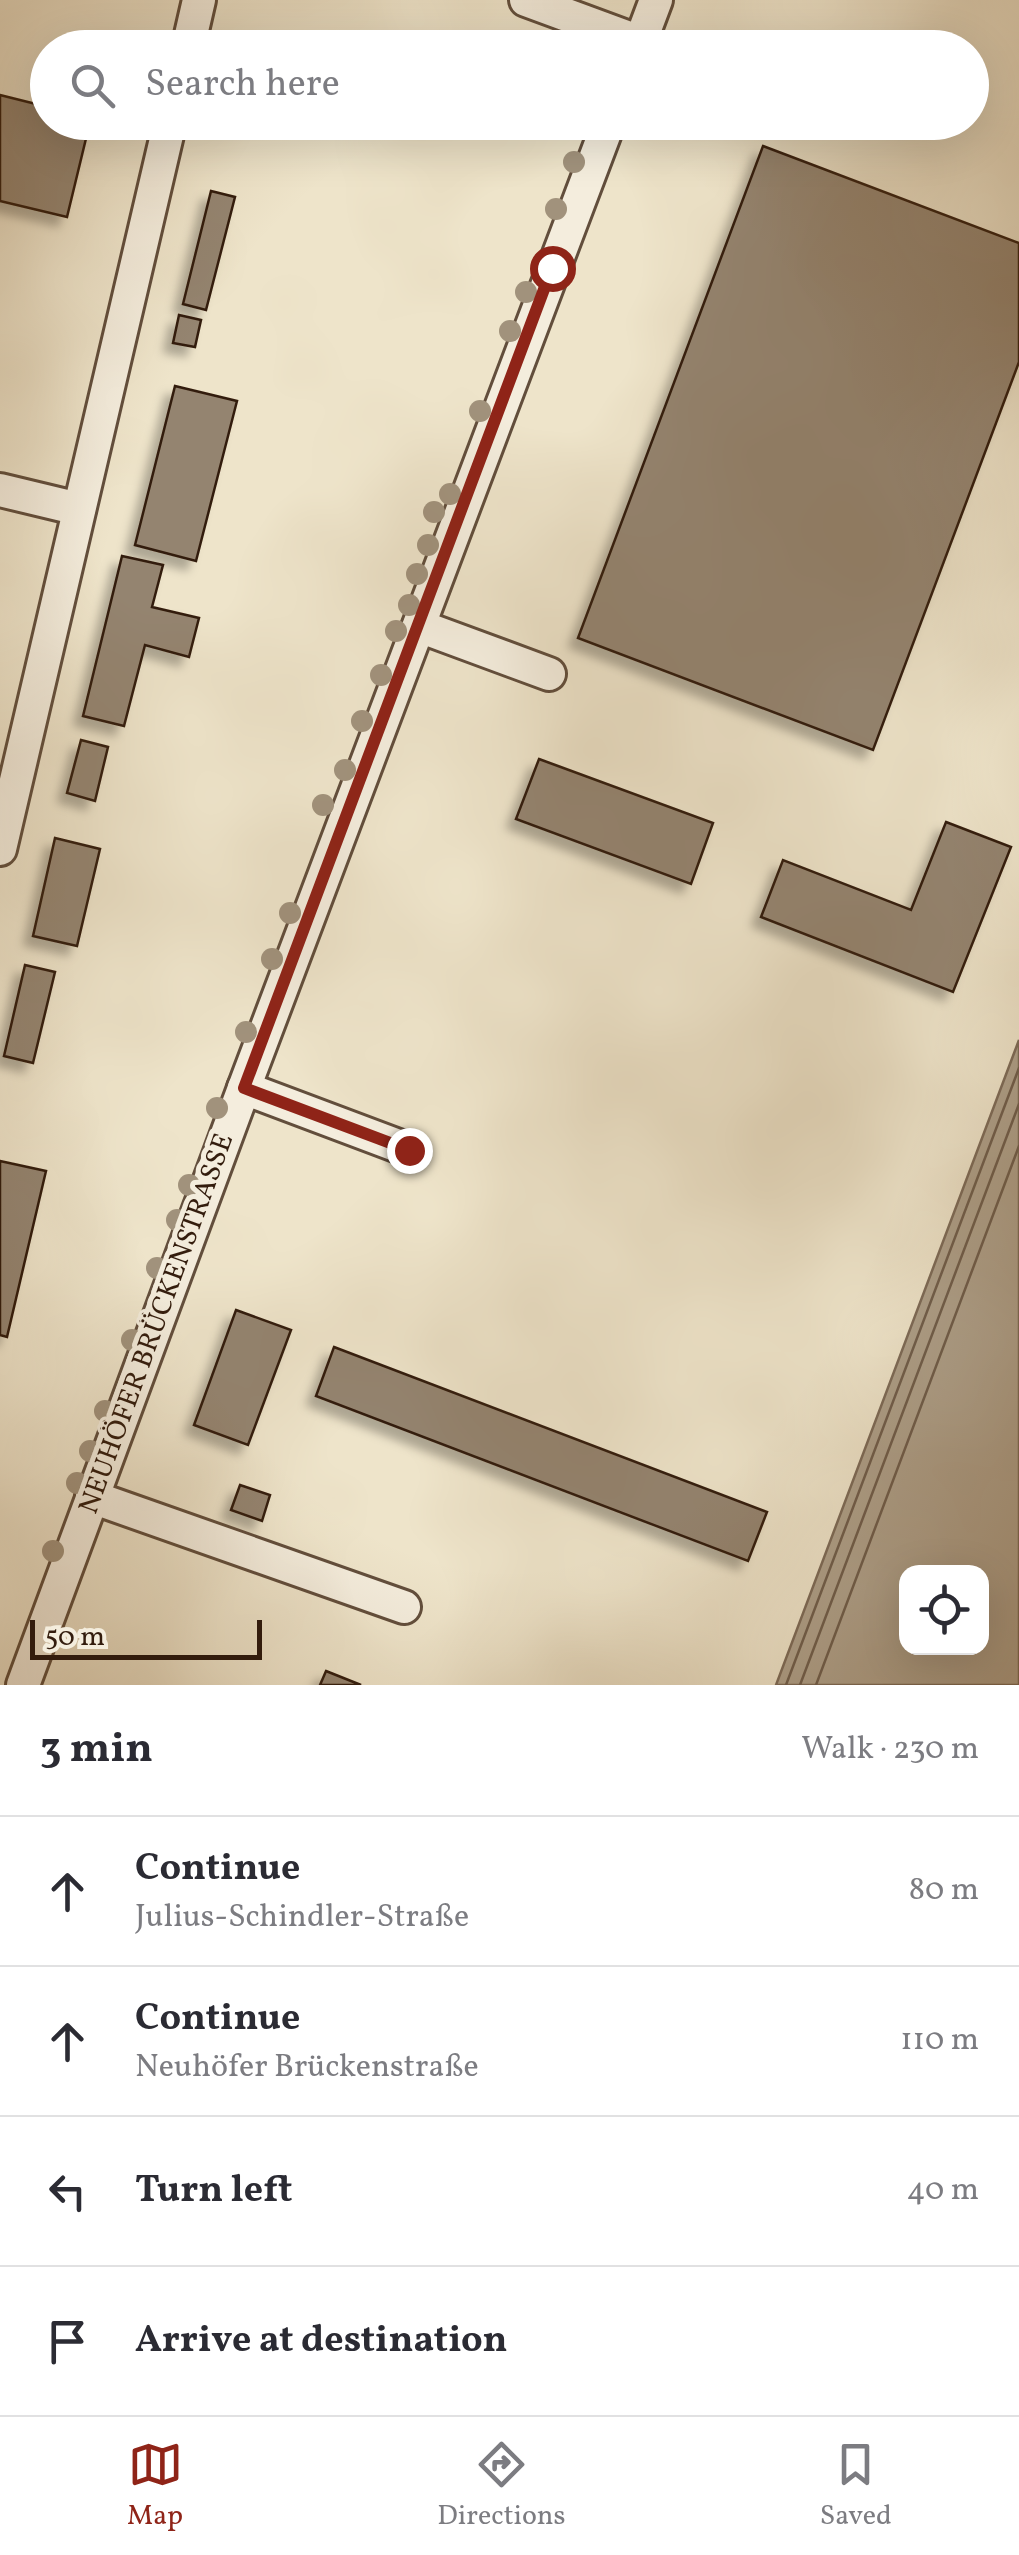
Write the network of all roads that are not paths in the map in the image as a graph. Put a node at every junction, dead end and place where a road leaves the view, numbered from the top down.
1 (199, 0) edge
2 (526, 0) edge
3 (656, 0) edge
4 (192, 30) edge
5 (603, 30) edge
6 (644, 30) edge
7 (166, 140) edge
8 (602, 140) edge
9 (0, 490) edge
10 (79, 508) junction
11 (419, 626) junction
12 (549, 674) dead end
13 (0, 849) edge
14 (244, 1088) junction
15 (409, 1150) dead end
16 (92, 1497) junction
17 (404, 1607) dead end
18 (23, 1685) edge

1 - 4 street
2 - 5 street
3 - 6 street
7 - 10 street
8 - 11 street, NEUHÖFER BRÜCKENSTRASSE
9 - 10 street
10 - 13 street
11 - 12 street
11 - 14 street, NEUHÖFER BRÜCKENSTRASSE
14 - 15 street
14 - 16 street, NEUHÖFER BRÜCKENSTRASSE
16 - 17 street
16 - 18 street, NEUHÖFER BRÜCKENSTRASSE

